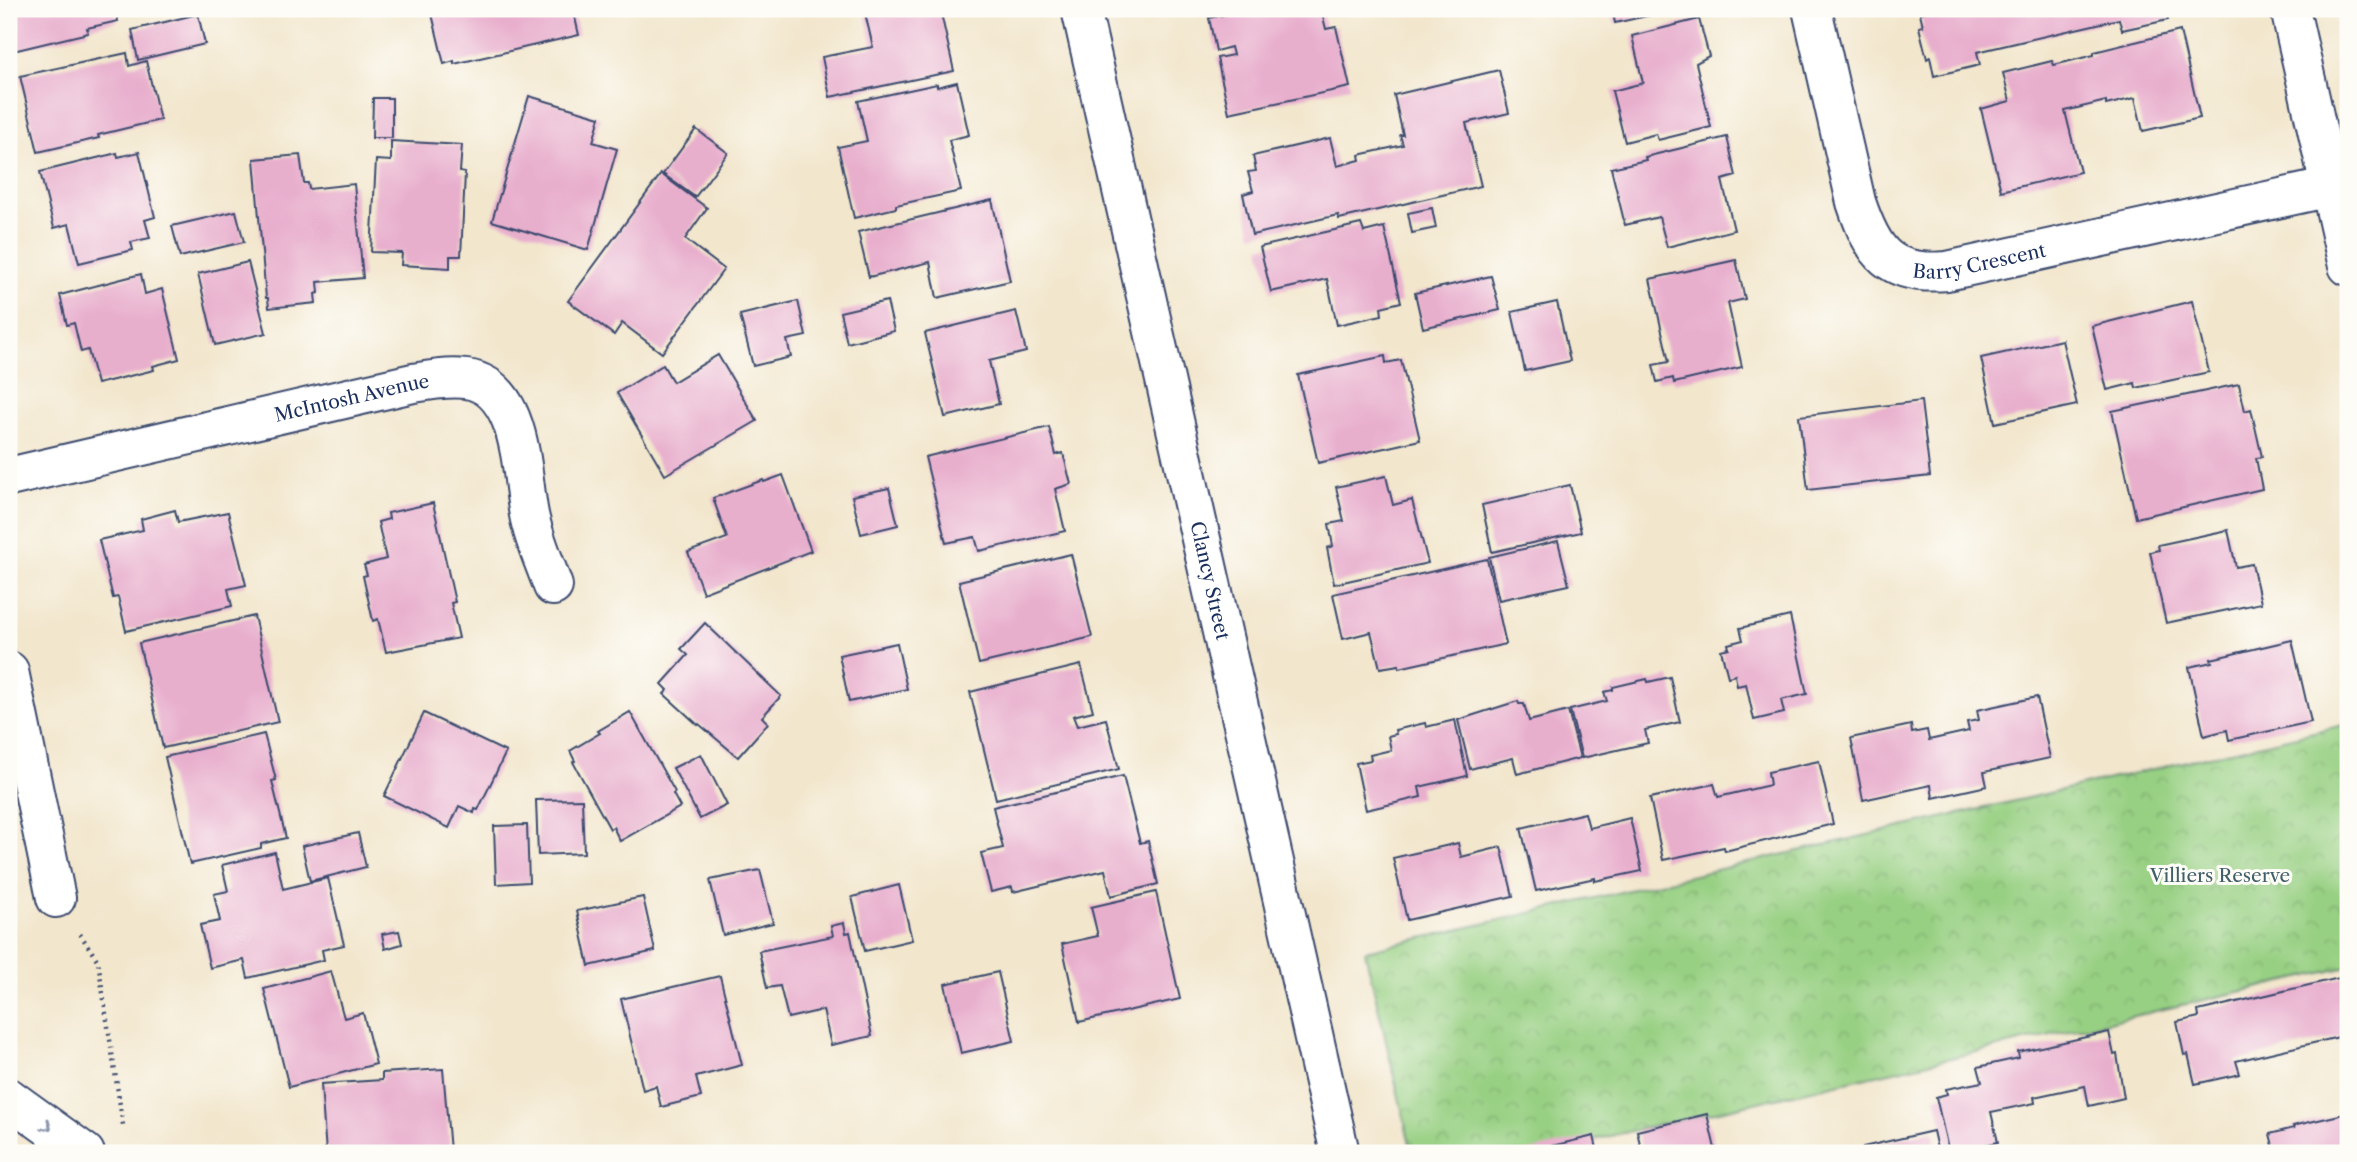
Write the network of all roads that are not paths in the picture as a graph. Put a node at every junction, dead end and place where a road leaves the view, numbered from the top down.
1 (1081, 9) edge
2 (1812, 9) edge
3 (2290, 9) edge
4 (2331, 187) junction
5 (2348, 266) edge
6 (9, 477) edge
7 (553, 586) dead end
8 (9, 671) edge
9 (56, 898) road end
10 (9, 1098) edge
11 (85, 1153) edge
12 (1340, 1153) edge

1 - 12 street, Clancy Street
2 - 4 street, Barry Crescent
3 - 4 street
4 - 5 street
6 - 7 street, McIntosh Avenue
8 - 9 street
10 -> 11 street

